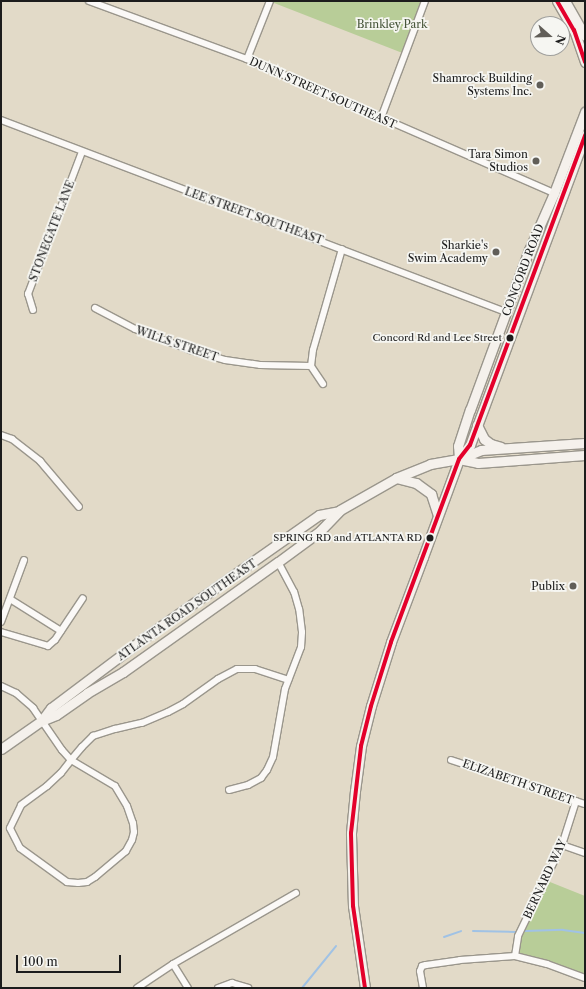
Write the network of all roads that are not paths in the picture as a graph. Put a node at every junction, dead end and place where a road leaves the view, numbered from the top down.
1 (89, 1) edge
2 (270, 1) edge
3 (425, 1) edge
4 (557, 1) edge
5 (565, 1) edge
6 (585, 36) edge
7 (247, 59) junction
8 (585, 62) edge
9 (584, 114) edge
10 (381, 118) junction
11 (1, 120) edge
12 (585, 135) edge
13 (82, 152) junction
14 (554, 193) junction
15 (342, 249) junction
16 (96, 308) dead end
17 (33, 310) dead end
18 (506, 312) junction
19 (311, 366) junction
20 (323, 384) dead end
21 (477, 425) junction
22 (1, 434) edge
23 (585, 443) edge
24 (508, 448) junction
25 (585, 455) edge
26 (459, 459) junction
27 (396, 478) junction
28 (79, 507) dead end
29 (340, 510) junction
30 (438, 515) junction
31 (24, 560) dead end
32 (278, 562) junction
33 (268, 570) junction
34 (284, 574) junction
35 (218, 587) junction
36 (83, 598) dead end
37 (10, 599) junction
38 (1, 622) edge
39 (190, 624) junction
40 (61, 631) junction
41 (1, 632) edge
42 (288, 680) junction
43 (1, 686) edge
44 (41, 721) junction
45 (1, 749) edge
46 (72, 760) junction
47 (451, 760) dead end
48 (228, 790) dead end
49 (576, 801) junction
50 (585, 804) edge
51 (562, 845) junction
52 (585, 853) edge
53 (296, 893) dead end
54 (515, 956) junction
55 (173, 964) junction
56 (585, 978) edge
57 (138, 988) edge
58 (188, 988) edge
59 (218, 988) edge
60 (248, 988) edge
61 (365, 988) edge
62 (423, 988) edge

1 - 7 street, DUNN STREET SOUTHEAST
2 - 7 street
3 - 10 street
4 - 8 main road
5 - 6 main road
7 - 10 street, DUNN STREET SOUTHEAST
9 - 14 main road, CONCORD ROAD
10 - 14 street, DUNN STREET SOUTHEAST
11 - 13 street, LEE STREET SOUTHEAST
12 - 21 main road, CONCORD ROAD
13 - 15 street, LEE STREET SOUTHEAST
13 - 17 street, STONEGATE LANE
14 - 18 main road, CONCORD ROAD
15 - 18 street, LEE STREET SOUTHEAST
15 - 19 street
16 - 19 street, WILLS STREET
18 - 26 main road, CONCORD ROAD
19 - 20 street
21 - 24 main road
21 - 26 main road, CONCORD ROAD
22 - 28 street
23 - 24 main road, ATLANTA ROAD SOUTHEAST
24 - 26 main road, ATLANTA ROAD SOUTHEAST
25 - 26 main road, ATLANTA ROAD SOUTHEAST
26 - 27 main road, ATLANTA ROAD SOUTHEAST
26 - 30 main road
27 - 29 main road, ATLANTA ROAD SOUTHEAST
27 - 30 main road
29 - 32 main road, ATLANTA ROAD SOUTHEAST
29 - 35 main road, ATLANTA ROAD SOUTHEAST
30 - 61 main road
31 - 37 street
32 - 33 main road, ATLANTA ROAD SOUTHEAST
32 - 34 street
33 - 34 street
33 - 39 main road, ATLANTA ROAD SOUTHEAST
34 - 42 street
35 - 39 main road
35 - 44 main road, ATLANTA ROAD SOUTHEAST
36 - 40 street
37 - 38 street
37 - 40 street
39 - 44 main road, ATLANTA ROAD SOUTHEAST
40 - 41 street
42 - 46 street
42 - 48 street
43 - 44 street
44 - 45 main road, ATLANTA ROAD SOUTHEAST
44 - 46 street
46 - 46 street
47 - 49 street, ELIZABETH STREET
49 - 50 street, ELIZABETH STREET
49 - 51 street, BERNARD WAY
51 - 52 street
51 - 54 street, BERNARD WAY
53 - 55 street
54 - 56 street
54 - 62 street
55 - 57 street
55 - 58 street
59 - 60 street

